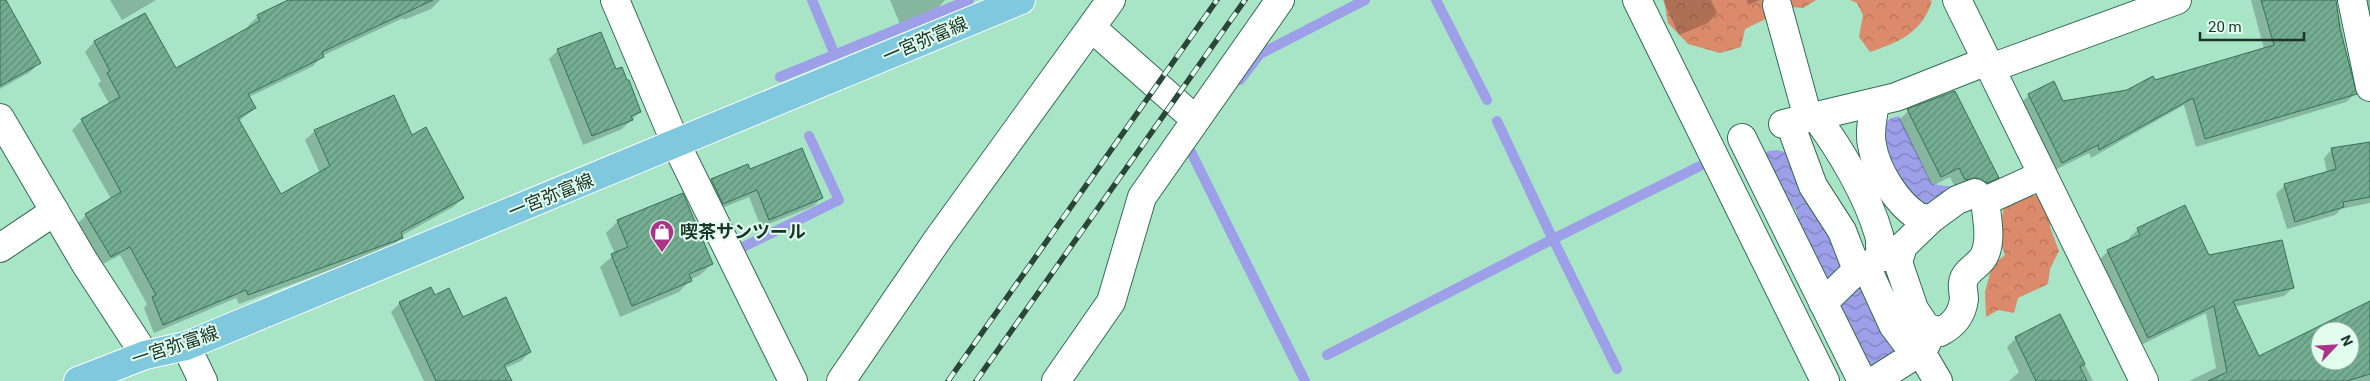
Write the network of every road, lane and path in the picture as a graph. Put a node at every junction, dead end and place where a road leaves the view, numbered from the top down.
1 (615, 0) edge
2 (1021, 0) edge
3 (1111, 0) edge
4 (1280, 0) edge
5 (1637, 0) edge
6 (1957, 0) edge
7 (2177, 0) edge
8 (2352, 0) edge
9 (1777, 5) dead end
10 (1092, 28) junction
11 (1989, 65) junction
12 (2370, 86) edge
13 (1875, 103) junction
14 (0, 118) edge
15 (1196, 120) junction
16 (1800, 120) junction
17 (1742, 138) dead end
18 (676, 144) junction
19 (2042, 175) junction
20 (1985, 201) junction
21 (54, 211) junction
22 (1931, 219) junction
23 (0, 248) edge
24 (1876, 262) junction
25 (1821, 298) junction
26 (1788, 306) junction
27 (1932, 329) junction
28 (186, 346) junction
29 (1918, 353) junction
30 (145, 355) junction
31 (78, 381) edge
32 (203, 381) edge
33 (793, 381) edge
34 (841, 381) edge
35 (1056, 381) edge
36 (1825, 381) edge
37 (1862, 381) edge
38 (1874, 381) edge
39 (1938, 381) edge
40 (2144, 381) edge

1 - 18 street
2 - 18 main road, 一宮弥富線
3 - 10 street
4 - 15 street
5 - 26 street
6 - 11 street
7 - 11 street
8 - 12 street
9 - 16 street
10 - 15 street
10 - 34 street
11 - 13 street
11 - 19 street
13 - 16 street
13 - 22 street
14 - 21 street
15 - 35 street
16 - 24 street
16 - 24 street
17 - 25 street
18 - 28 main road, 一宮弥富線
18 - 33 street
19 - 20 street
19 - 40 street
20 - 22 street
20 - 27 street
21 - 23 street
21 - 30 street
22 - 24 street
24 - 25 street
24 - 27 street
24 - 29 street
25 - 26 street
25 - 37 street
26 - 36 street
27 - 29 street
28 - 30 main road, 一宮弥富線
28 - 32 street
29 - 38 street
29 - 39 street
30 - 31 main road, 一宮弥富線

